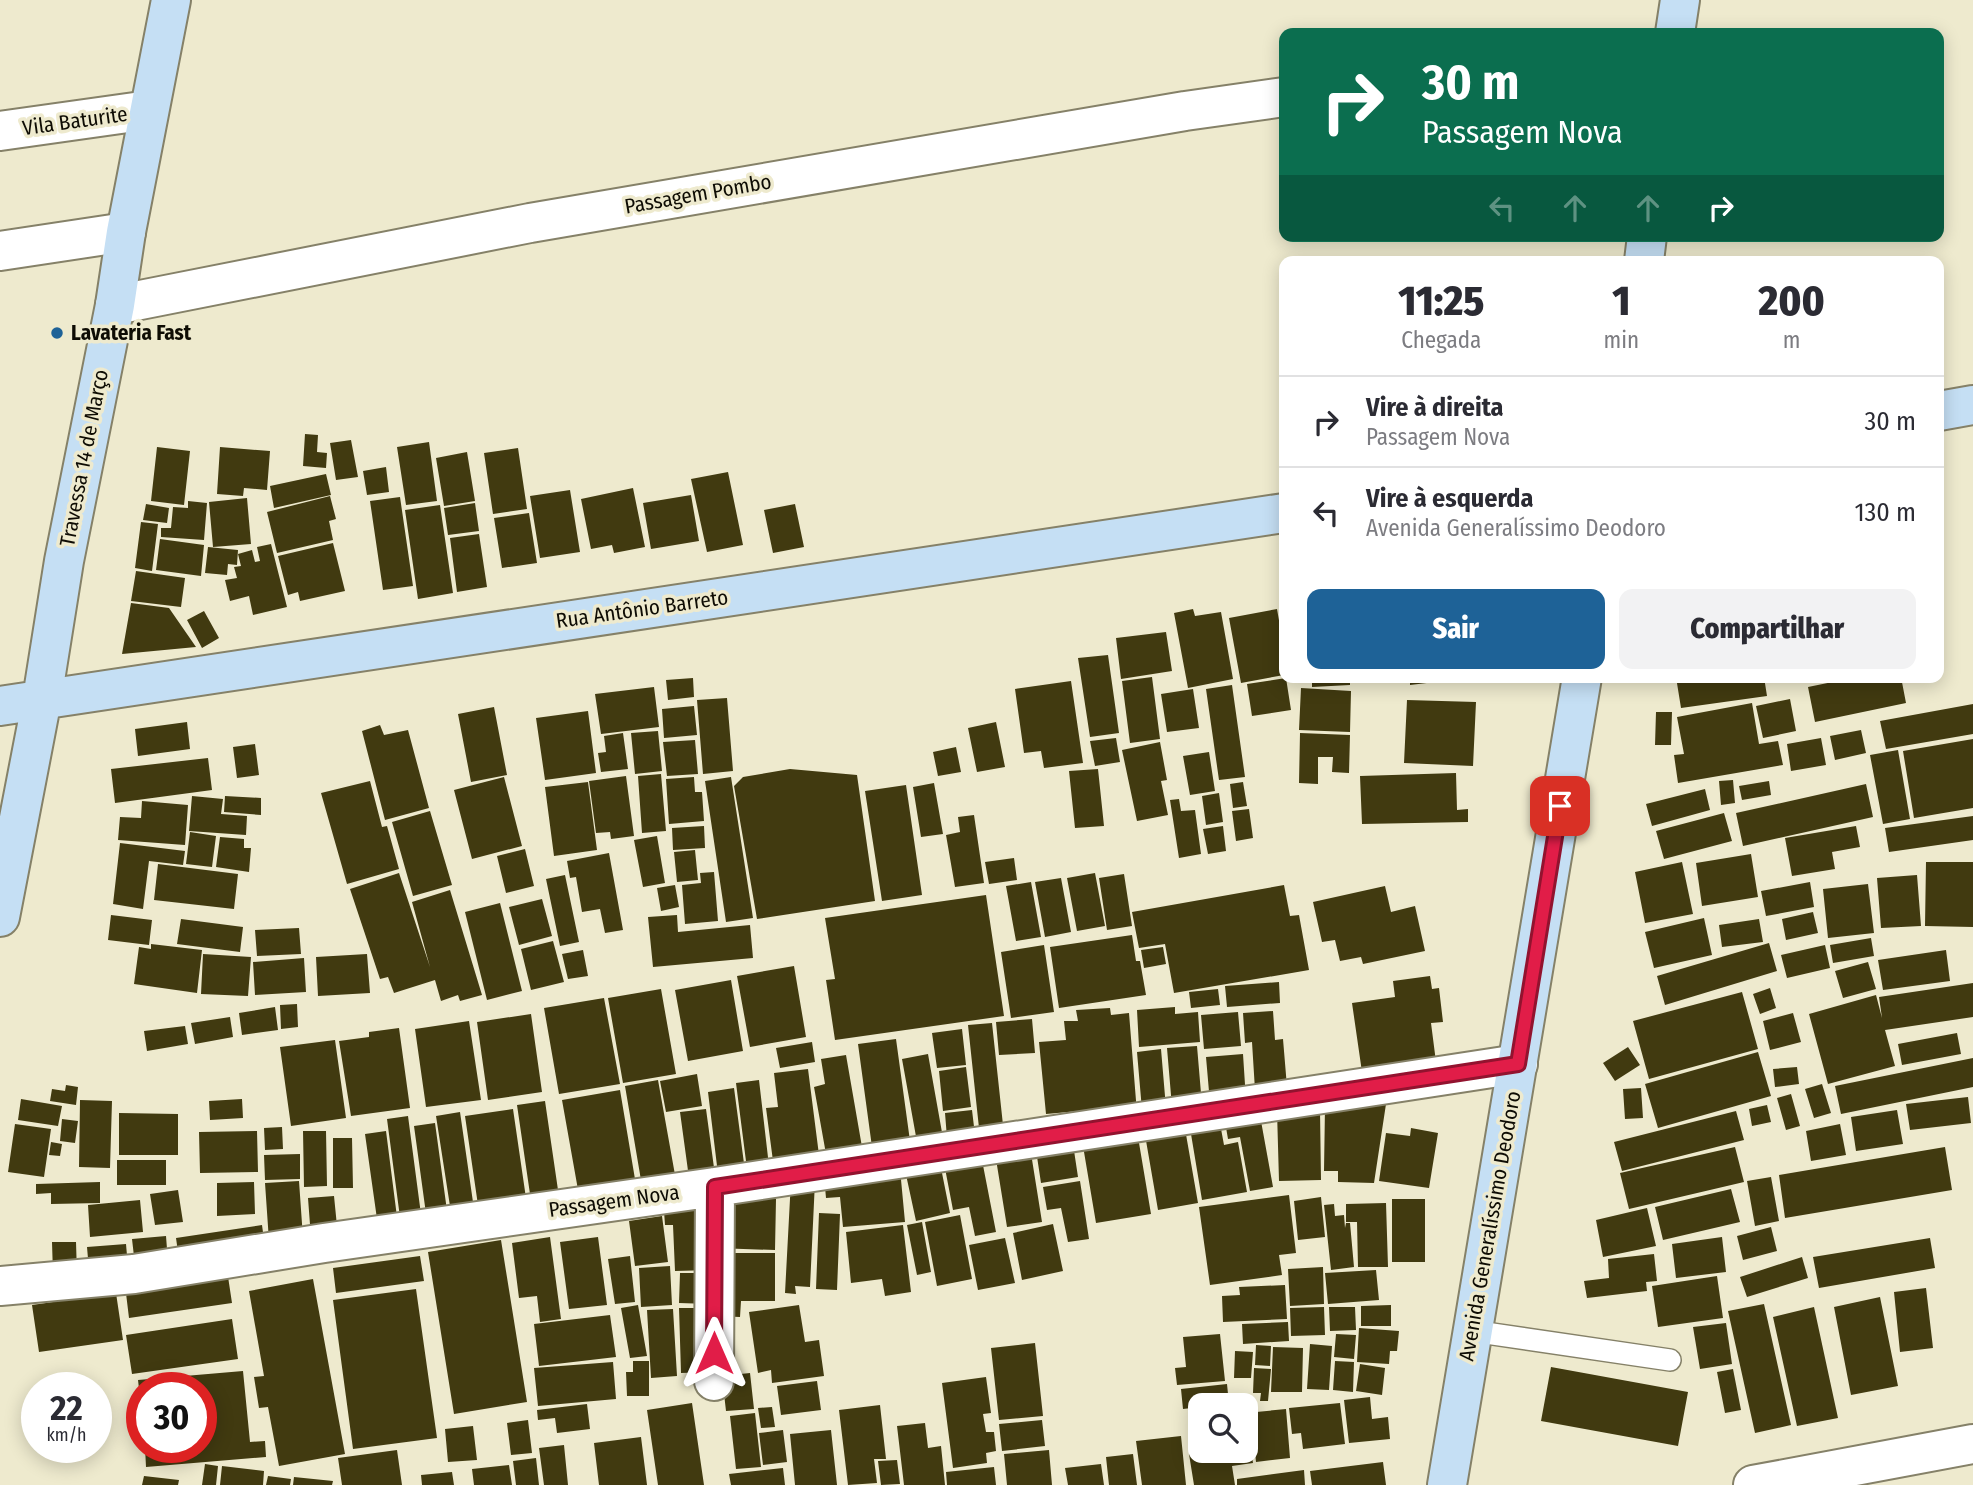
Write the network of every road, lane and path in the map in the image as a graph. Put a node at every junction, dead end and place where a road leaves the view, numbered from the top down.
1 (171, 0) edge
2 (1680, 0) edge
3 (1676, 28) edge
4 (1279, 98) edge
5 (149, 110) junction
6 (0, 131) edge
7 (126, 232) junction
8 (0, 251) edge
9 (115, 305) junction
10 (1973, 405) edge
11 (1944, 410) edge
12 (1279, 514) edge
13 (1581, 683) edge
14 (42, 699) junction
15 (0, 706) edge
16 (0, 917) edge
17 (1518, 1064) junction
18 (715, 1187) junction
19 (0, 1286) edge
20 (1472, 1331) junction
21 (1670, 1360) dead end
22 (714, 1381) dead end
23 (1973, 1444) edge
24 (1447, 1485) edge
25 (1753, 1485) edge

1 - 5 street, Travessa 14 de Março
2 - 3 street
4 - 9 street, Passagem Pombo
5 - 6 street, Vila Baturite
5 - 7 street, Travessa 14 de Março
7 - 8 street
7 - 9 street, Travessa 14 de Março
9 - 14 street, Travessa 14 de Março
10 - 11 street
12 - 14 street, Rua Antônio Barreto
13 - 17 street, Avenida Generalíssimo Deodoro
14 - 15 street, Rua Antônio Barreto
14 - 16 street, Travessa 14 de Março
17 - 18 street, Passagem Nova
17 - 20 street, Avenida Generalíssimo Deodoro
18 - 19 street, Passagem Nova
18 - 22 street
20 - 21 lane
20 - 24 street, Avenida Generalíssimo Deodoro
23 - 25 street

